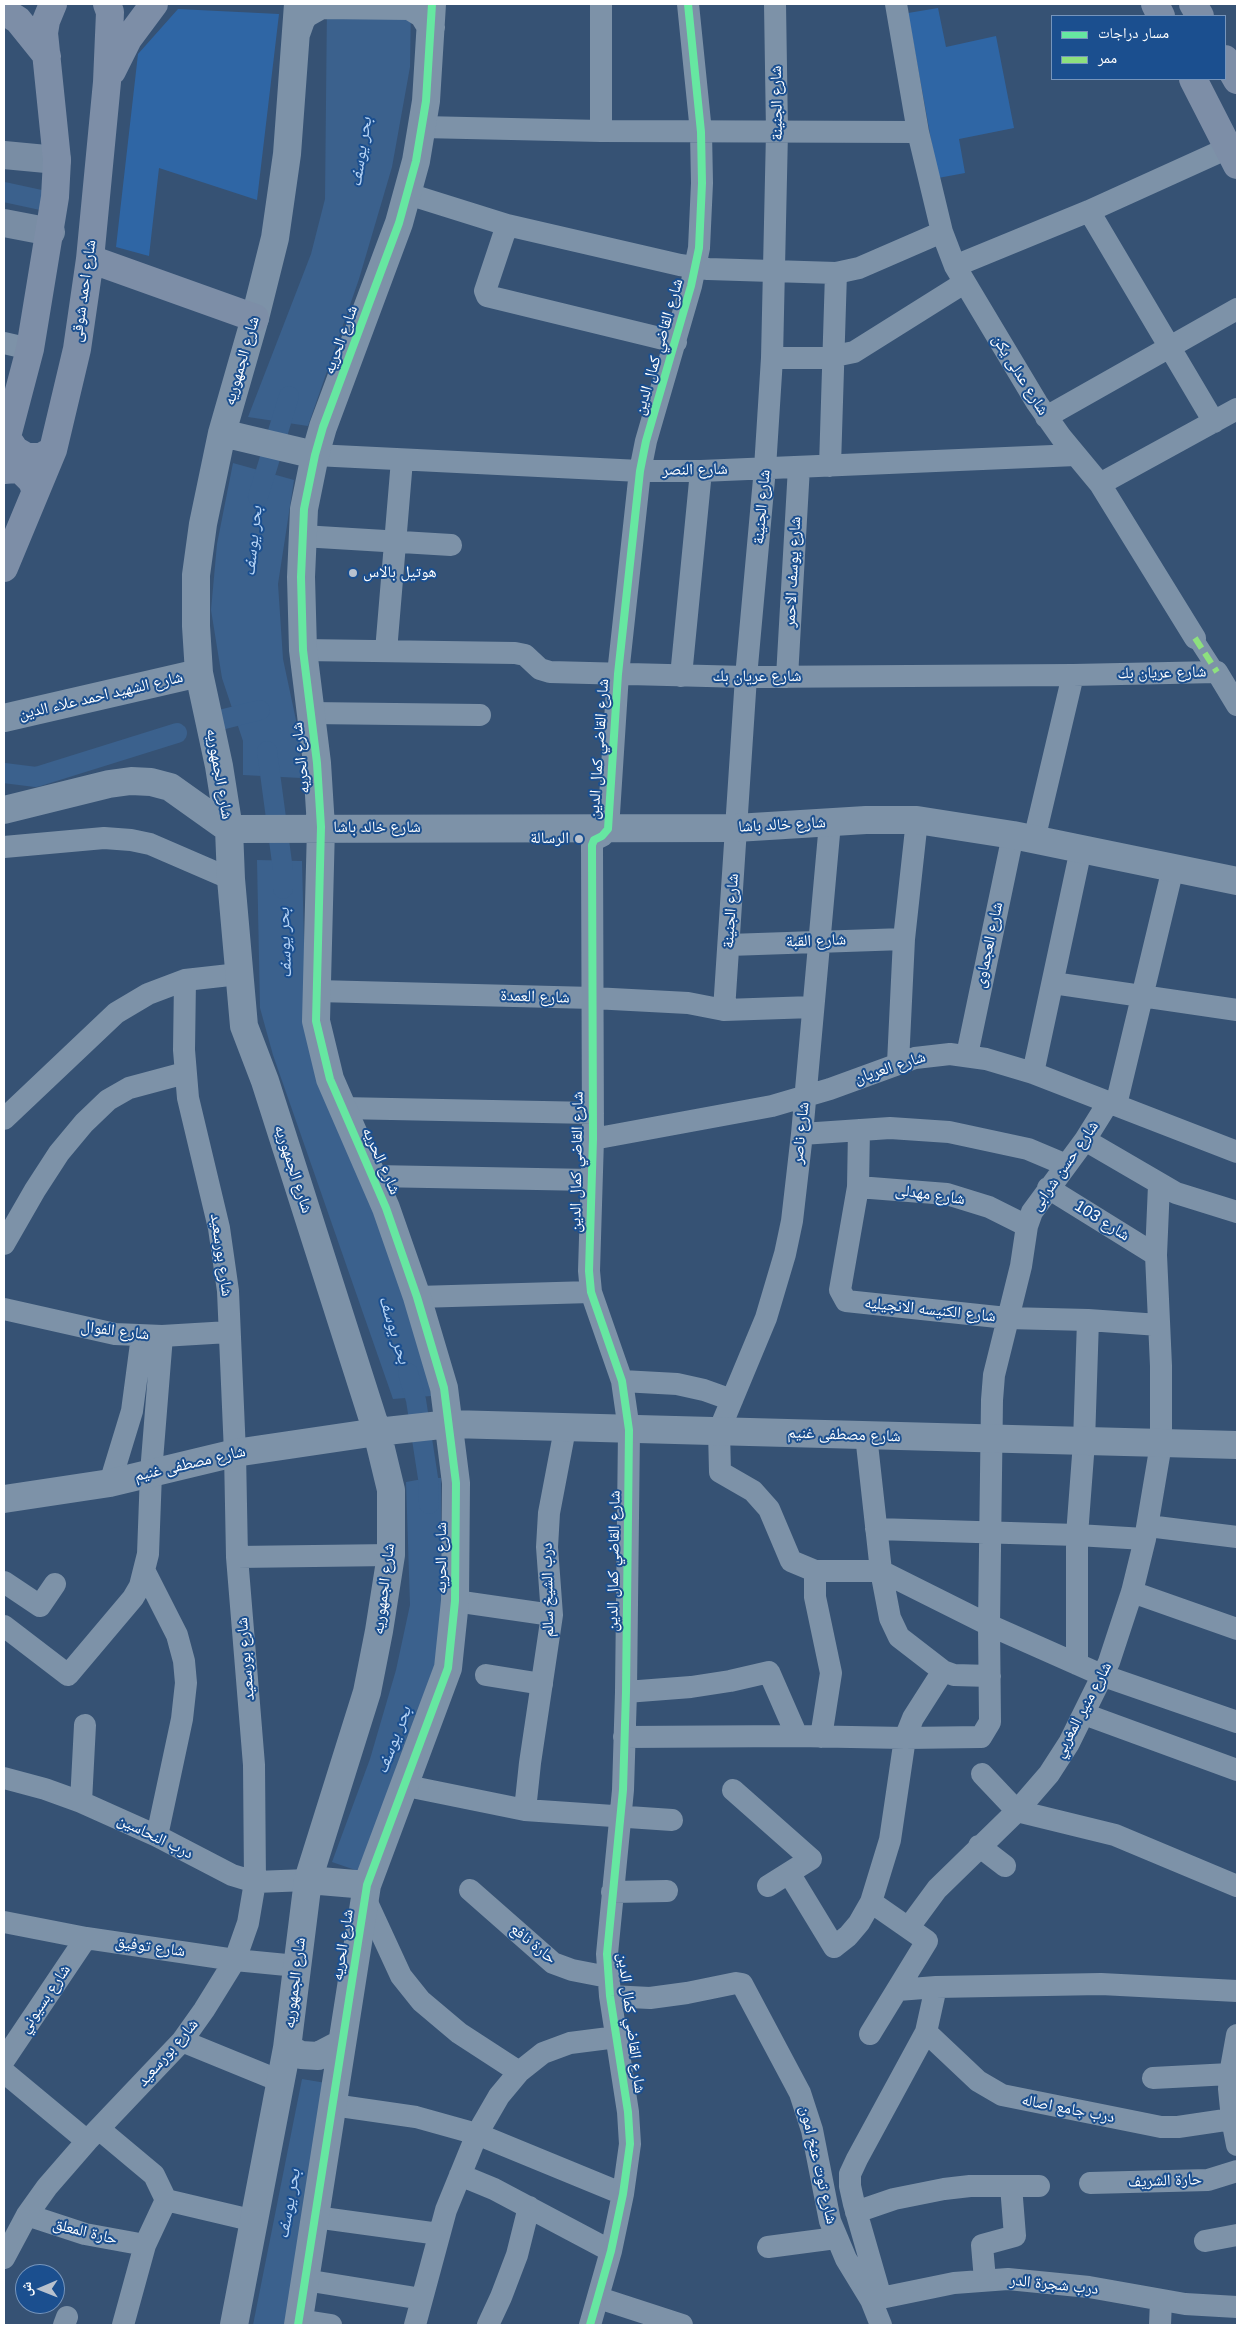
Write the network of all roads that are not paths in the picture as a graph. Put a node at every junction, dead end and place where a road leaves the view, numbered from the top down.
1 (53, 4) edge
2 (107, 4) edge
3 (154, 4) edge
4 (298, 4) edge
5 (602, 4) edge
6 (688, 4) edge
7 (775, 4) edge
8 (896, 4) edge
9 (1193, 4) edge
10 (4, 11) edge
11 (432, 15) edge
12 (1199, 15) edge
13 (296, 34) junction
14 (47, 56) junction
15 (1226, 61) edge
16 (1194, 80) edge
17 (1237, 80) edge
18 (107, 82) junction
19 (422, 127) junction
20 (601, 131) junction
21 (701, 132) junction
22 (777, 132) junction
23 (918, 132) junction
24 (4, 155) edge
25 (1233, 157) edge
26 (57, 160) junction
27 (408, 194) junction
28 (1089, 210) junction
29 (4, 223) edge
30 (507, 225) junction
31 (51, 232) junction
32 (942, 232) junction
33 (90, 258) junction
34 (695, 268) junction
35 (774, 272) junction
36 (836, 273) junction
37 (959, 274) junction
38 (1237, 309) edge
39 (255, 318) junction
40 (676, 342) junction
41 (4, 343) edge
42 (1170, 347) junction
43 (30, 350) junction
44 (834, 357) junction
45 (772, 358) junction
46 (1237, 409) edge
47 (1046, 417) junction
48 (1214, 422) junction
49 (222, 433) junction
50 (6, 443) edge
51 (53, 450) junction
52 (315, 455) junction
53 (1076, 455) junction
54 (402, 460) junction
55 (830, 466) junction
56 (799, 467) junction
57 (765, 468) junction
58 (4, 470) edge
59 (640, 471) junction
60 (701, 471) junction
61 (1100, 484) junction
62 (36, 493) junction
63 (302, 536) junction
64 (395, 542) junction
65 (451, 545) dead end
66 (4, 568) edge
67 (1195, 638) joint
68 (303, 650) junction
69 (386, 651) junction
70 (1217, 672) junction
71 (199, 673) junction
72 (618, 674) junction
73 (1073, 675) junction
74 (681, 676) junction
75 (746, 677) junction
76 (787, 677) junction
77 (1237, 705) edge
78 (310, 713) junction
79 (480, 715) dead end
80 (4, 718) edge
81 (4, 810) edge
82 (917, 820) junction
83 (830, 823) junction
84 (320, 828) junction
85 (736, 828) junction
86 (229, 829) junction
87 (608, 830) junction
88 (1023, 837) junction
89 (4, 847) edge
90 (1081, 849) junction
91 (1173, 868) junction
92 (231, 879) junction
93 (1237, 880) edge
94 (904, 939) junction
95 (819, 940) junction
96 (729, 944) junction
97 (239, 974) junction
98 (185, 980) junction
99 (1053, 983) junction
100 (317, 991) junction
101 (1141, 997) junction
102 (593, 998) junction
103 (813, 1008) junction
104 (724, 1010) junction
105 (1237, 1010) edge
106 (967, 1055) junction
107 (898, 1063) junction
108 (185, 1073) junction
109 (1033, 1074) junction
110 (805, 1097) junction
111 (1112, 1104) junction
112 (342, 1108) junction
113 (593, 1113) junction
114 (4, 1118) edge
115 (859, 1130) junction
116 (802, 1134) junction
117 (593, 1139) junction
118 (1085, 1140) junction
119 (1237, 1152) edge
120 (1066, 1165) junction
121 (374, 1176) junction
122 (591, 1180) junction
123 (1159, 1185) junction
124 (858, 1188) junction
125 (1048, 1188) junction
126 (1237, 1212) edge
127 (1026, 1226) junction
128 (4, 1244) edge
129 (1156, 1254) junction
130 (591, 1292) junction
131 (417, 1297) junction
132 (4, 1309) edge
133 (1007, 1318) junction
134 (1088, 1320) junction
135 (1159, 1325) junction
136 (229, 1332) junction
137 (152, 1336) junction
138 (622, 1381) junction
139 (732, 1400) junction
140 (450, 1424) junction
141 (565, 1429) junction
142 (629, 1430) junction
143 (718, 1431) junction
144 (377, 1432) junction
145 (866, 1436) junction
146 (992, 1439) junction
147 (1084, 1442) junction
148 (1161, 1444) junction
149 (1237, 1445) edge
150 (235, 1453) junction
151 (150, 1473) junction
152 (110, 1482) junction
153 (4, 1499) edge
154 (876, 1529) junction
155 (991, 1532) junction
156 (1146, 1532) junction
157 (1077, 1535) junction
158 (1237, 1537) edge
159 (391, 1555) junction
160 (237, 1557) junction
161 (815, 1571) junction
162 (881, 1571) junction
163 (145, 1572) junction
164 (4, 1582) edge
165 (55, 1584) dead end
166 (1132, 1592) junction
167 (455, 1601) junction
168 (552, 1615) junction
169 (989, 1625) junction
170 (4, 1626) edge
171 (1237, 1629) edge
172 (1077, 1664) junction
173 (943, 1672) junction
174 (486, 1675) dead end
175 (990, 1676) junction
176 (1104, 1676) junction
177 (542, 1684) junction
178 (626, 1692) junction
179 (1084, 1714) junction
180 (1237, 1722) edge
181 (86, 1725) dead end
182 (797, 1736) junction
183 (624, 1737) junction
184 (821, 1737) junction
185 (906, 1738) junction
186 (1237, 1770) edge
187 (982, 1774) dead end
188 (4, 1778) edge
189 (402, 1785) junction
190 (733, 1790) dead end
191 (81, 1802) junction
192 (525, 1810) junction
193 (1017, 1812) junction
194 (621, 1817) junction
195 (672, 1820) dead end
196 (157, 1836) junction
197 (979, 1846) junction
198 (1005, 1866) dead end
199 (789, 1873) junction
200 (308, 1880) junction
201 (255, 1882) junction
202 (768, 1886) dead end
203 (1237, 1886) edge
204 (470, 1890) dead end
205 (366, 1891) junction
206 (667, 1891) dead end
207 (612, 1892) junction
208 (871, 1902) junction
209 (4, 1922) edge
210 (909, 1927) junction
211 (86, 1938) junction
212 (235, 1960) junction
213 (297, 1966) junction
214 (736, 1983) joint
215 (609, 1986) junction
216 (936, 1987) junction
217 (898, 1990) junction
218 (1237, 1990) edge
219 (926, 2032) junction
220 (870, 2034) dead end
221 (1237, 2035) edge
222 (617, 2037) junction
223 (182, 2041) junction
224 (341, 2044) junction
225 (287, 2048) junction
226 (4, 2060) edge
227 (4, 2072) edge
228 (520, 2072) junction
229 (1153, 2078) dead end
230 (280, 2081) junction
231 (1232, 2084) edge
232 (333, 2105) junction
233 (1232, 2119) junction
234 (477, 2134) junction
235 (93, 2135) junction
236 (1237, 2145) edge
237 (1237, 2171) edge
238 (460, 2175) junction
239 (1090, 2183) dead end
240 (1012, 2186) junction
241 (1039, 2186) dead end
242 (624, 2194) junction
243 (166, 2200) junction
244 (529, 2207) junction
245 (856, 2212) junction
246 (27, 2215) junction
247 (315, 2217) junction
248 (255, 2221) junction
249 (439, 2234) junction
250 (1237, 2235) edge
251 (8, 2237) edge
252 (836, 2238) junction
253 (1205, 2242) dead end
254 (145, 2245) junction
255 (768, 2247) dead end
256 (611, 2251) junction
257 (4, 2258) edge
258 (305, 2280) junction
259 (985, 2280) junction
260 (599, 2298) junction
261 (422, 2299) junction
262 (876, 2299) junction
263 (1161, 2300) junction
264 (1237, 2307) edge
265 (298, 2323) edge
266 (123, 2325) edge
267 (234, 2325) edge
268 (332, 2325) edge
269 (415, 2325) edge
270 (488, 2325) edge
271 (590, 2325) edge
272 (682, 2325) edge
273 (881, 2325) edge
274 (1160, 2325) edge

1 - 14 main road
2 - 18 main road, شارع احمد شوقى
3 - 18 main road
4 - 13 street, شارع الجمهوريه
5 - 20 street
6 - 21 street, شارع القاضي كمال الدين
7 - 22 street, شارع الجنينة
8 - 23 street, شارع عدلى يكن
9 - 12 main road
10 - 14 main road
11 - 13 street
11 - 19 street, شارع الحريه
13 - 39 street, شارع الجمهوريه
14 - 26 main road
15 - 17 main road
16 - 25 main road
18 - 33 main road, شارع احمد شوقى
19 - 20 street
19 - 27 street, شارع الحريه
20 - 21 street
21 - 22 street
21 - 34 street, شارع القاضي كمال الدين
22 - 23 street
22 - 35 street, شارع الجنينة
23 - 32 street, شارع عدلى يكن
24 - 26 main road
25 - 28 street
26 - 31 main road
27 - 30 street
27 - 52 street, شارع الحريه
28 - 37 street
28 - 42 street
29 - 31 main road
30 - 34 street
30 - 40 street
31 - 43 main road
32 - 36 street
32 - 37 street, شارع عدلى يكن
33 - 39 main road
33 - 51 main road, شارع احمد شوقى
34 - 35 street
34 - 40 street, شارع القاضي كمال الدين
35 - 36 street
35 - 45 street, شارع الجنينة
36 - 44 street
37 - 44 street
37 - 47 street, شارع عدلى يكن
38 - 42 street
39 - 49 street, شارع الجمهوريه
40 - 59 street, شارع القاضي كمال الدين
41 - 43 street
42 - 47 street
42 - 48 street
43 - 50 main road
44 - 45 street
44 - 55 street
45 - 57 street, شارع الجنينة
46 - 48 street
47 - 53 street, شارع عدلى يكن
48 - 61 street
49 - 52 street
49 - 71 street, شارع الجمهوريه
50 - 51 main road
51 - 62 main road, شارع احمد شوقى
52 - 54 street, شارع النصر
52 - 63 street, شارع الحريه
53 - 55 street, شارع النصر
53 - 61 street, شارع عدلى يكن
54 - 59 street, شارع النصر
54 - 64 street
55 - 56 street, شارع النصر
56 - 57 street, شارع النصر
56 - 76 street, شارع يوسف الاحمر
57 - 60 street, شارع النصر
57 - 75 street, شارع الجنينة
58 - 62 main road
59 - 60 street, شارع النصر
59 - 72 street, شارع القاضي كمال الدين
60 - 74 street
61 - 67 street, شارع عدلى يكن
62 - 66 main road, شارع احمد شوقى
63 - 64 street
63 - 68 street, شارع الحريه
64 - 65 street
64 - 69 street
67 - 70 street, شارع عدلى يكن
68 - 69 street, شارع عريان بك
68 - 78 street, شارع الحريه
69 - 72 street, شارع عريان بك
70 - 73 street, شارع عريان بك
70 - 77 street, شارع عدلى يكن
71 - 80 street, شارع الشهيد احمد علاء الدين
71 - 86 street, شارع الجمهوريه
72 - 74 street, شارع عريان بك
72 - 87 street, شارع القاضي كمال الدين
73 - 76 street, شارع عريان بك
73 - 88 street, شارع العجماوى
74 - 75 street, شارع عريان بك
75 - 76 street, شارع عريان بك
75 - 85 street, شارع الجنينة
78 - 79 street
78 - 84 street, شارع الحريه
81 - 86 street
82 - 83 street, شارع خالد باشا
82 - 88 street, شارع خالد باشا
82 - 94 street
83 - 85 street, شارع خالد باشا
83 - 95 street, شارع ناصر
84 - 86 street, شارع خالد باشا
84 - 87 street, شارع خالد باشا
84 - 100 street, شارع الحريه
85 - 87 street, شارع خالد باشا
85 - 96 street, شارع الجنينة
86 - 92 street, شارع الجمهوريه
87 - 102 street, شارع القاضي كمال الدين
88 - 90 street, شارع خالد باشا
88 - 106 street, شارع العجماوى
89 - 92 street
90 - 91 street, شارع خالد باشا
90 - 99 street
91 - 93 street, شارع خالد باشا
91 - 101 street, شارع حسن شرابى
92 - 97 street, شارع الجمهوريه
94 - 95 street, شارع القبة
94 - 107 street
95 - 96 street, شارع القبة
95 - 103 street, شارع ناصر
96 - 104 street, شارع الجنينة
97 - 98 street
97 - 144 street, شارع الجمهوريه
98 - 108 street, شارع بورسعيد
98 - 114 street
99 - 101 street
99 - 109 street
100 - 102 street, شارع العمدة
100 - 112 street, شارع الحريه
101 - 105 street
101 - 111 street, شارع حسن شرابى
102 - 104 street, شارع العمدة
102 - 113 street, شارع القاضي كمال الدين
103 - 104 street, شارع العمدة
103 - 110 street, شارع ناصر
106 - 107 street, شارع العريان
106 - 109 street, شارع العريان
107 - 110 street, شارع العريان
108 - 128 street
108 - 136 street, شارع بورسعيد
109 - 111 street, شارع العريان
110 - 116 street, شارع ناصر
110 - 117 street, شارع العريان
111 - 118 street, شارع حسن شرابى
111 - 119 street, شارع العريان
112 - 113 street
112 - 121 street, شارع الحريه
113 - 117 street, شارع القاضي كمال الدين
115 - 116 street
115 - 120 street
115 - 124 street, شارع الكنيسه الانجيليه
116 - 139 street, شارع ناصر
117 - 122 street, شارع القاضي كمال الدين
118 - 120 street, شارع حسن شرابى
118 - 123 street
120 - 125 street, شارع حسن شرابى
121 - 122 street
121 - 131 street, شارع الحريه
122 - 130 street, شارع القاضي كمال الدين
123 - 126 street
123 - 129 street, شارع منير المغربي
124 - 127 street, شارع مهدلى
124 - 133 street, شارع الكنيسه الانجيليه
125 - 127 street, شارع حسن شرابى
125 - 129 street, شارع 103
127 - 133 street, شارع حسن شرابى
129 - 135 street, شارع منير المغربي
130 - 131 street
130 - 138 street, شارع القاضي كمال الدين
131 - 140 street, شارع الحريه
132 - 137 street, شارع الفوال
133 - 134 street, شارع الكنيسه الانجيليه
133 - 146 street, شارع حسن شرابى
134 - 135 street, شارع الكنيسه الانجيليه
134 - 147 street
135 - 148 street, شارع منير المغربي
136 - 137 street, شارع الفوال
136 - 150 street, شارع بورسعيد
137 - 151 street
137 - 152 street
138 - 139 street
138 - 142 street, شارع القاضي كمال الدين
139 - 143 street, شارع ناصر
140 - 141 street, شارع مصطفى غنيم
140 - 144 street, شارع مصطفى غنيم
140 - 167 street, شارع الحريه
141 - 142 street, شارع مصطفى غنيم
141 - 168 street, درب الشيخ سالم
142 - 143 street, شارع مصطفى غنيم
142 - 178 street, شارع القاضي كمال الدين
143 - 145 street, شارع مصطفى غنيم
143 - 161 street
144 - 150 street, شارع مصطفى غنيم
144 - 159 street, شارع الجمهوريه
145 - 146 street, شارع مصطفى غنيم
145 - 154 street
146 - 147 street, شارع مصطفى غنيم
146 - 155 street, شارع حسن شرابى
147 - 148 street, شارع مصطفى غنيم
147 - 157 street
148 - 149 street, شارع مصطفى غنيم
148 - 156 street, شارع منير المغربي
150 - 151 street, شارع مصطفى غنيم
150 - 160 street, شارع بورسعيد
151 - 152 street, شارع مصطفى غنيم
151 - 163 street
152 - 153 street, شارع مصطفى غنيم
154 - 155 street
154 - 162 street
155 - 157 street
155 - 169 street, شارع حسن شرابى
156 - 157 street
156 - 158 street
156 - 166 street, شارع منير المغربي
157 - 172 street
159 - 160 street
159 - 200 street, شارع الجمهوريه
160 - 201 street, شارع بورسعيد
161 - 162 street
161 - 184 street
162 - 169 street
162 - 173 street
163 - 170 street
163 - 196 street
164 - 165 street
166 - 171 street
166 - 176 street, شارع منير المغربي
167 - 168 street
167 - 189 street, شارع الحريه
168 - 177 street, درب الشيخ سالم
169 - 172 street
169 - 175 street, شارع حسن شرابى
172 - 176 street
173 - 175 street
173 - 185 street
174 - 177 street
175 - 185 street, شارع حسن شرابى
176 - 179 street, شارع منير المغربي
176 - 180 street
177 - 192 street, درب الشيخ سالم
178 - 182 street
178 - 183 street, شارع القاضي كمال الدين
179 - 186 street
179 - 193 street, شارع منير المغربي
181 - 191 street
182 - 183 street
182 - 184 street
183 - 194 street, شارع القاضي كمال الدين
184 - 185 street
185 - 208 street
187 - 193 street
188 - 191 street, درب النحاسين
189 - 192 street
189 - 205 street, شارع الحريه
190 - 199 street
191 - 196 street, درب النحاسين
192 - 194 street
193 - 197 street, شارع منير المغربي
193 - 203 street
194 - 195 street
194 - 207 street, شارع القاضي كمال الدين
196 - 201 street, درب النحاسين
197 - 198 street
197 - 210 street, شارع منير المغربي
199 - 202 street
199 - 208 street
200 - 201 street, درب النحاسين
200 - 205 street
200 - 213 street, شارع الجمهوريه
201 - 212 street, شارع بورسعيد
204 - 215 street, حارة نافع
205 - 224 street, شارع الحريه
205 - 228 street
206 - 207 street
207 - 215 street, شارع القاضي كمال الدين
208 - 210 street
209 - 211 street, شارع توفيق
210 - 217 street
211 - 212 street, شارع توفيق
211 - 226 street, شارع بسيوني
212 - 213 street, شارع توفيق
212 - 223 street, شارع بورسعيد
213 - 225 street, شارع الجمهوريه
214 - 215 street, حارة نافع
214 - 252 street, شارع توت عنخ امون
215 - 222 street, شارع القاضي كمال الدين
216 - 217 street
216 - 218 street
216 - 219 street
217 - 220 street
219 - 233 street, درب جامع اصاله
219 - 245 street
221 - 231 street
222 - 228 street
222 - 242 street, شارع القاضي كمال الدين
223 - 230 street
223 - 235 street, شارع بورسعيد
224 - 225 street
224 - 232 street, شارع الحريه
225 - 230 street, شارع الجمهوريه
227 - 235 street
228 - 234 street
229 - 231 street
230 - 248 street, شارع الجمهوريه
231 - 233 street
232 - 234 street
232 - 247 street, شارع الحريه
233 - 236 street
234 - 238 street
234 - 242 street
235 - 243 street
235 - 246 street, شارع بورسعيد
237 - 239 street, حارة الشريف
238 - 244 street
238 - 249 street
240 - 241 street
240 - 245 street
240 - 259 street
242 - 256 street, شارع القاضي كمال الدين
243 - 248 street
243 - 254 street
244 - 256 street
244 - 270 street
245 - 262 street
246 - 251 street, شارع بورسعيد
246 - 254 street, حارة المعلق
247 - 249 street
247 - 258 street, شارع الحريه
248 - 267 street, شارع الجمهوريه
249 - 261 street
250 - 253 street
251 - 257 street, شارع بورسعيد
252 - 255 street
252 - 262 street, شارع توت عنخ امون
254 - 266 street
256 - 260 street, شارع القاضي كمال الدين
258 - 261 street
258 - 265 street, شارع الحريه
259 - 262 street, درب شجرة الدر
259 - 263 street, درب شجرة الدر
260 - 271 street, شارع القاضي كمال الدين
260 - 272 street
261 - 269 street
262 - 273 street, شارع توت عنخ امون
263 - 264 street, درب شجرة الدر
263 - 274 street
265 - 268 street

